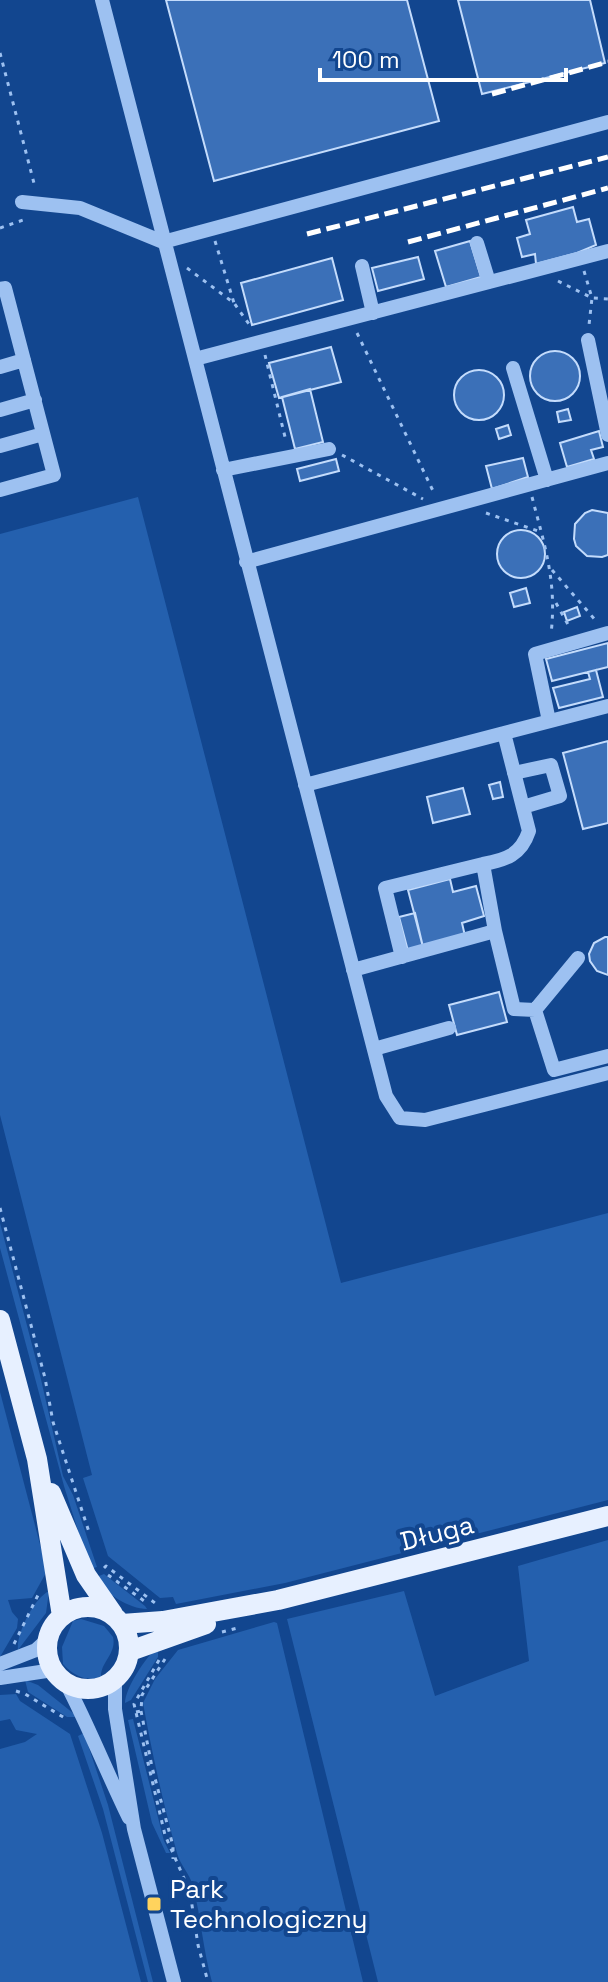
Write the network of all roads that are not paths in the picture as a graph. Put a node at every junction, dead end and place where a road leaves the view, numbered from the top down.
1 (102, 0) edge
2 (608, 122) edge
3 (29, 204) road end
4 (477, 243) dead end
5 (165, 247) junction
6 (608, 251) edge
7 (362, 266) dead end
8 (489, 282) junction
9 (0, 289) edge
10 (373, 313) junction
11 (7, 324) edge
12 (588, 340) road end
13 (195, 359) junction
14 (24, 360) junction
15 (0, 367) edge
16 (513, 368) dead end
17 (35, 400) junction
18 (0, 410) edge
19 (43, 434) junction
20 (608, 435) edge
21 (0, 446) edge
22 (329, 449) road end
23 (608, 463) edge
24 (223, 470) junction
25 (547, 480) junction
26 (0, 490) edge
27 (246, 562) junction
28 (608, 634) edge
29 (608, 706) edge
30 (549, 721) junction
31 (504, 733) junction
32 (514, 773) junction
33 (305, 785) junction
34 (523, 807) junction
35 (483, 864) junction
36 (495, 931) junction
37 (402, 957) junction
38 (578, 958) dead end
39 (353, 970) junction
40 (535, 1010) junction
41 (449, 1028) dead end
42 (374, 1049) junction
43 (608, 1056) edge
44 (608, 1073) edge
45 (0, 1320) edge
46 (37, 1459) junction
47 (608, 1516) edge
48 (62, 1616) junction
49 (119, 1620) junction
50 (157, 1631) junction
51 (48, 1639) junction
52 (130, 1651) junction
53 (0, 1664) edge
54 (59, 1676) junction
55 (0, 1678) edge
56 (115, 1680) junction
57 (134, 1829) junction
58 (174, 1982) edge

1 - 5 street
2 - 5 street
3 - 5 street
4 - 8 street
5 - 13 street
6 - 8 street
7 - 10 street
8 - 10 street
9 - 11 street
10 - 13 street
11 - 14 street
12 - 20 street
13 - 24 street
14 - 15 street
14 - 17 street
16 - 25 street
17 - 18 street
17 - 19 street
19 - 21 street
19 - 26 street
22 - 24 street
23 - 25 street
24 - 27 street
25 - 27 street
27 - 33 street
28 - 30 street
29 - 30 street
30 - 31 street
31 - 32 street
31 - 33 street
32 - 34 street
32 - 34 street
33 - 39 street
34 - 35 street
35 - 36 street
35 - 37 street
36 - 37 street
36 - 40 street
37 - 39 street
38 - 40 street
39 - 42 street
40 - 43 street
41 - 42 street
42 - 44 street
45 - 46 main road
46 - 48 main road
46 - 49 main road
47 - 50 main road, Długa
48 - 49 main road
48 - 51 main road
49 - 50 main road, Długa
49 - 52 main road
50 - 52 main road, Długa
51 - 53 street
51 - 54 main road
52 - 56 main road
54 - 55 street
54 - 56 main road
54 - 57 street
56 - 57 street
57 - 58 street

